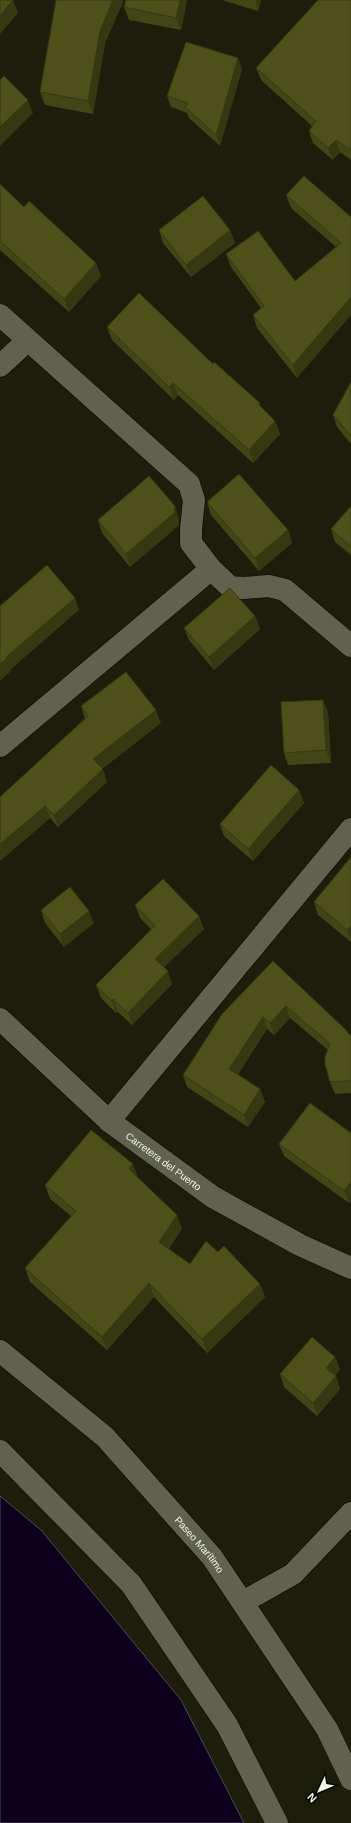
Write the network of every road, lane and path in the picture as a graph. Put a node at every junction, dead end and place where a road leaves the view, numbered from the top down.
1 (0, 315) edge
2 (27, 341) junction
3 (0, 366) edge
4 (211, 569) junction
5 (351, 646) edge
6 (0, 746) edge
7 (351, 829) edge
8 (0, 1019) edge
9 (109, 1121) junction
10 (351, 1268) edge
11 (0, 1351) edge
12 (0, 1451) edge
13 (351, 1513) edge
14 (243, 1602) junction
15 (351, 1779) edge
16 (277, 1823) edge

1 - 2 street
2 - 3 street
2 - 4 street
4 - 5 street
4 - 6 street
7 - 9 street
8 - 9 street, Carretera del Puerto
9 - 10 street, Carretera del Puerto
11 - 14 street, Paseo Marítimo
12 - 16 street
13 - 14 street
14 - 15 street, Paseo Marítimo

